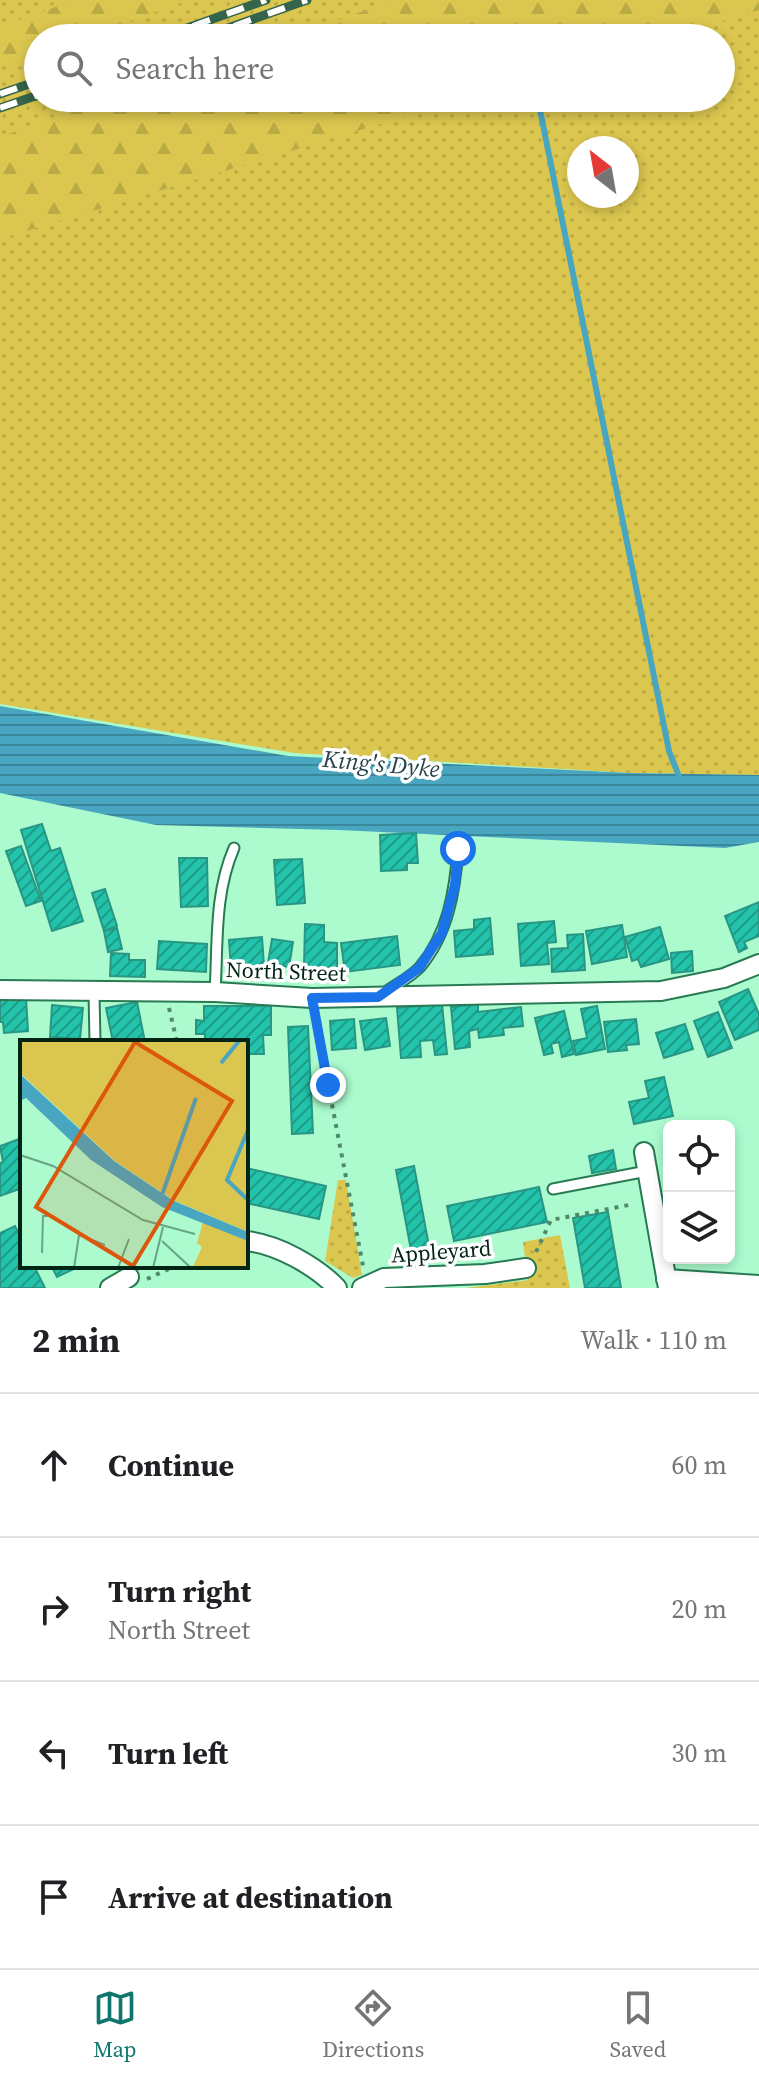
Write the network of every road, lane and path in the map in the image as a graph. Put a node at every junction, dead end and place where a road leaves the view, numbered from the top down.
1 (234, 848) dead end
2 (458, 849) dead end
3 (759, 964) edge
4 (0, 990) edge
5 (215, 992) junction
6 (94, 993) junction
7 (166, 994) junction
8 (378, 997) junction
9 (312, 998) junction
10 (95, 1040) edge
11 (177, 1040) edge
12 (646, 1162) joint
13 (553, 1189) dead end
14 (652, 1201) junction
15 (248, 1241) edge
16 (169, 1268) edge
17 (526, 1268) joint
18 (136, 1279) joint
19 (667, 1284) edge
20 (759, 1285) edge
21 (363, 1287) edge
22 (110, 1288) edge
23 (337, 1288) edge

1 - 5 lane
2 - 8 lane
3 - 8 street, North Street
4 - 6 street, North Street
5 - 7 street, North Street
5 - 9 street, North Street
6 - 7 street, North Street
6 - 10 lane
7 - 11 path
8 - 9 street, North Street
9 - 21 path
12 - 13 lane
12 - 14 street
14 - 17 path
14 - 19 street
15 - 23 street
16 - 18 path
17 - 21 street, Appleyard
18 - 22 street
19 - 20 street

